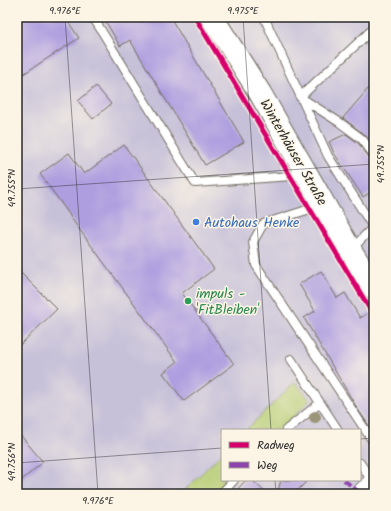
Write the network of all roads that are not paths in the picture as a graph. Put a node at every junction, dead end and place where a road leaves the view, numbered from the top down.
1 (93, 17) edge
2 (212, 17) edge
3 (264, 17) edge
4 (374, 28) edge
5 (300, 97) junction
6 (374, 155) edge
7 (307, 175) junction
8 (322, 202) junction
9 (374, 226) edge
10 (351, 251) junction
11 (374, 288) edge
12 (291, 358) dead end
13 (320, 403) junction
14 (287, 429) edge
15 (337, 429) edge
16 (374, 443) edge
17 (361, 464) edge
18 (373, 480) edge
19 (233, 481) edge
20 (221, 494) edge
21 (359, 494) edge

1 - 7 lane
2 - 7 main road, Winterhäuser Straße
3 - 5 lane
4 - 5 lane
5 - 6 lane
5 - 9 lane
7 - 8 main road, Winterhäuser Straße
8 - 10 main road, Winterhäuser Straße
8 - 16 lane
9 - 10 lane
10 - 11 main road, Winterhäuser Straße
12 - 13 lane
13 - 14 lane
13 - 15 lane
17 - 18 lane
18 - 21 street
19 - 20 lane

